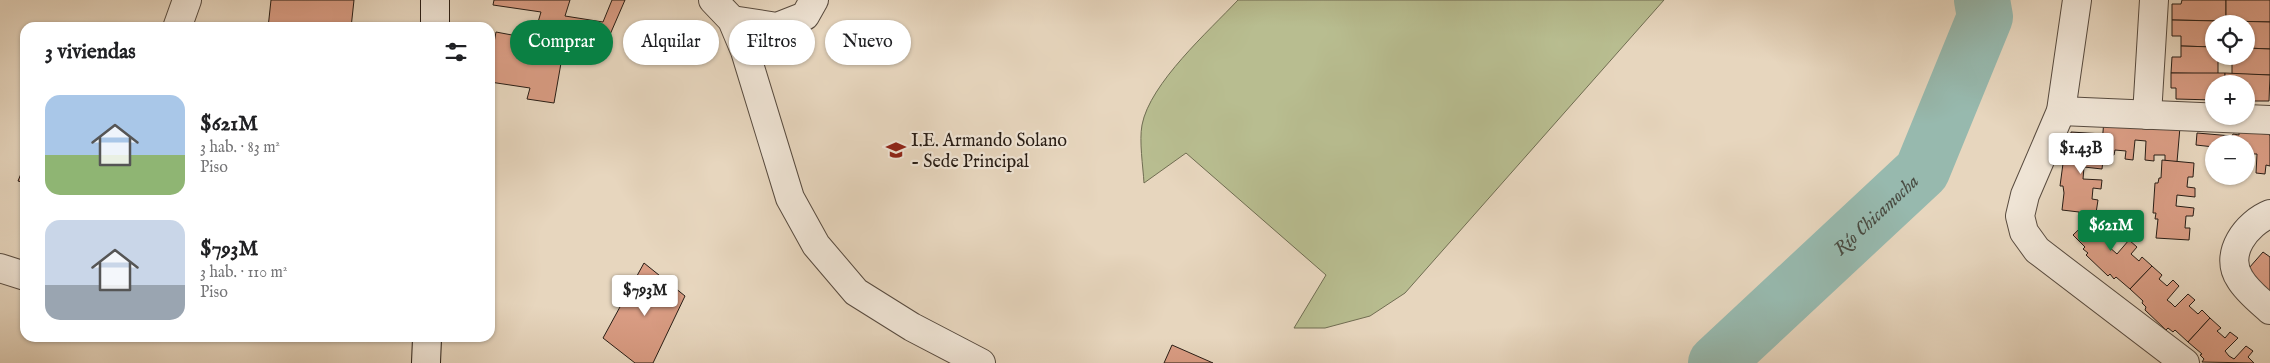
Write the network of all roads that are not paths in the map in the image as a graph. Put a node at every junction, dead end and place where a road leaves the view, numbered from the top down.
1 (187, 0) edge
2 (436, 0) edge
3 (713, 0) edge
4 (814, 0) edge
5 (2077, 0) edge
6 (2154, 0) edge
7 (732, 20) edge
8 (795, 20) edge
9 (178, 22) edge
10 (435, 22) edge
11 (749, 65) edge
12 (2061, 111) junction
13 (2147, 115) junction
14 (2270, 120) edge
15 (2270, 214) edge
16 (0, 268) edge
17 (20, 274) edge
18 (2270, 310) edge
19 (427, 342) edge
20 (426, 363) edge
21 (981, 363) edge
22 (2185, 363) edge

1 - 9 street
2 - 10 street
3 - 7 street
4 - 8 street
5 - 12 street
6 - 13 street
11 - 21 street
12 - 13 street
12 - 22 street
13 - 14 street
15 - 18 street
16 - 17 street
19 - 20 street

